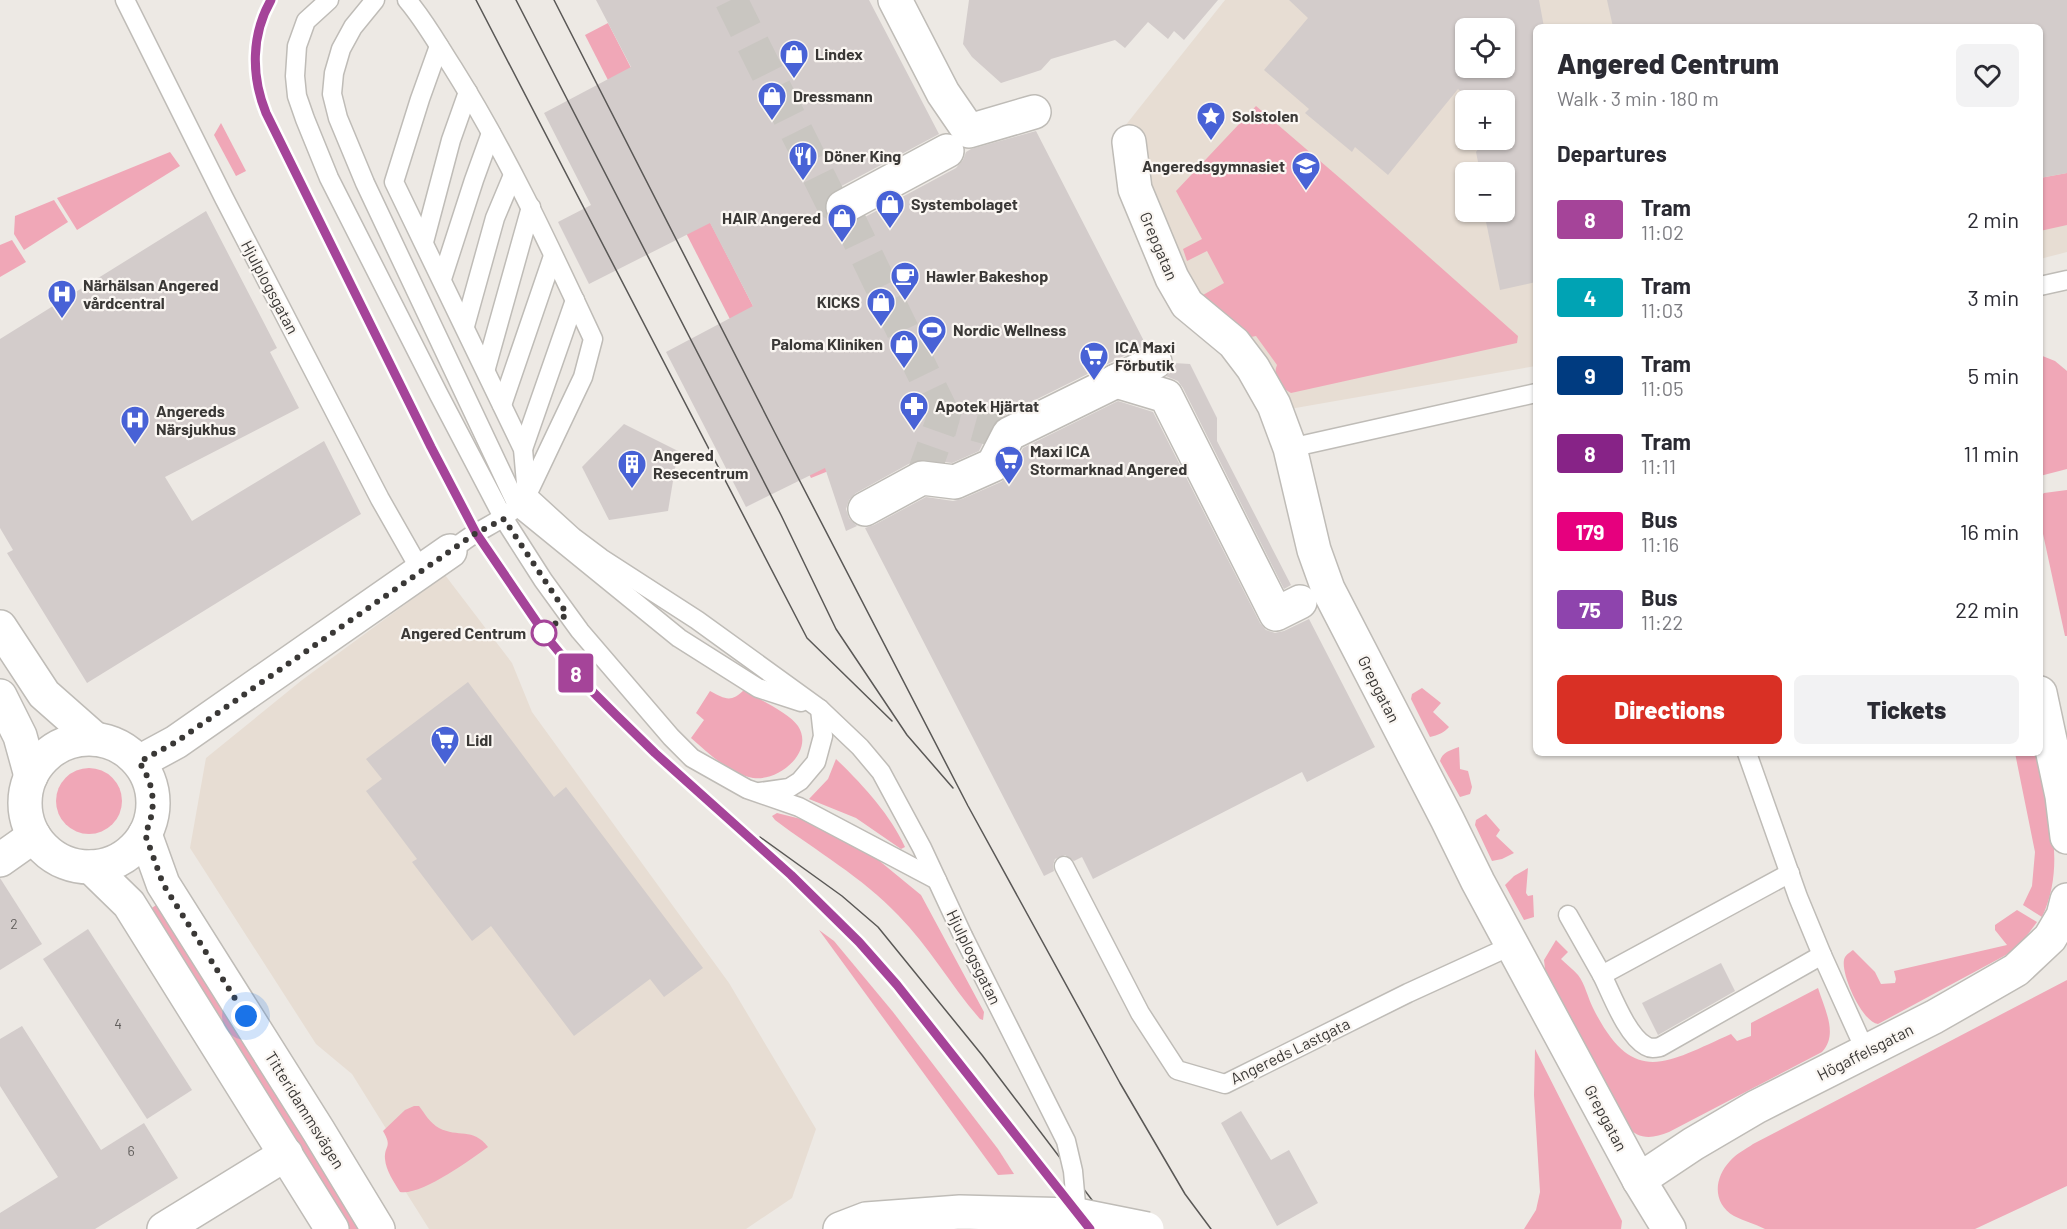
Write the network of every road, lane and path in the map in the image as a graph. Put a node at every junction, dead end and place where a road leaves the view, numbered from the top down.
1 (125, 0) edge
2 (329, 0) edge
3 (375, 0) edge
4 (407, 0) edge
5 (895, 0) edge
6 (439, 46) junction
7 (468, 92) junction
8 (1034, 112) dead end
9 (491, 133) junction
10 (1129, 142) dead end
11 (947, 151) dead end
12 (513, 175) junction
13 (531, 207) junction
14 (843, 207) dead end
15 (424, 242) junction
16 (553, 255) junction
17 (442, 279) junction
18 (2067, 280) edge
19 (2043, 285) edge
20 (575, 300) junction
21 (465, 326) junction
22 (1155, 362) dead end
23 (486, 368) junction
24 (1116, 381) junction
25 (1533, 394) edge
26 (502, 405) junction
27 (1290, 448) junction
28 (524, 449) junction
29 (516, 507) junction
30 (865, 509) dead end
31 (450, 551) joint
32 (421, 571) junction
33 (1300, 602) dead end
34 (0, 627) edge
35 (0, 696) edge
36 (2043, 708) edge
37 (820, 709) junction
38 (96, 739) junction
39 (1748, 756) edge
40 (139, 762) junction
41 (31, 776) junction
42 (755, 792) junction
43 (145, 834) junction
44 (34, 836) junction
45 (2067, 837) edge
46 (0, 860) edge
47 (1064, 866) dead end
48 (91, 867) junction
49 (1790, 873) junction
50 (937, 880) junction
51 (2067, 900) edge
52 (1568, 915) dead end
53 (1513, 945) junction
54 (1821, 955) junction
55 (1602, 975) junction
56 (1866, 1053) junction
57 (286, 1154) junction
58 (1639, 1180) junction
59 (1078, 1222) edge
60 (164, 1229) edge
61 (333, 1229) edge
62 (378, 1229) edge
63 (840, 1229) edge
64 (1147, 1229) edge
65 (1669, 1229) edge

1 - 32 lane, Hjulplogsgatan
2 - 29 lane
3 - 29 lane
4 - 6 lane
5 - 8 street
6 - 7 lane
6 - 15 lane
7 - 9 lane
7 - 15 lane
9 - 12 lane
9 - 17 lane
10 - 27 street, Grepgatan
11 - 14 street
12 - 13 lane
12 - 21 lane
13 - 16 lane
13 - 23 lane
15 - 17 lane
16 - 20 lane
16 - 26 lane
17 - 21 lane
18 - 19 lane
20 - 28 lane
20 - 29 lane
21 - 23 lane
22 - 24 street
23 - 26 lane
24 - 30 street
24 - 33 street
25 - 27 lane
26 - 28 lane
27 - 53 street, Grepgatan
28 - 29 lane
29 - 31 lane
29 - 37 lane, Hjulplogsgatan
29 - 37 lane
29 - 42 lane
31 - 32 street
32 - 40 street
34 - 38 street
35 - 41 street
36 - 45 street
37 - 42 lane
37 - 50 lane, Hjulplogsgatan
38 - 40 street
38 - 41 street
39 - 49 lane
40 - 43 street
41 - 44 street
42 - 50 lane
43 - 48 street
43 - 62 street, Titteridammsvägen
44 - 46 street
44 - 48 street
47 - 53 lane, Angereds Lastgata
48 - 57 street
49 - 54 lane
49 - 55 lane
50 - 59 lane, Hjulplogsgatan, bridge
51 - 56 street, Högaffelsgatan
52 - 55 lane
53 - 58 street, Grepgatan
54 - 55 lane
54 - 56 lane
56 - 58 street, Högaffelsgatan
57 - 60 street
57 - 61 street
58 - 65 street, Grepgatan
59 - 63 street
59 - 64 street, bridge

